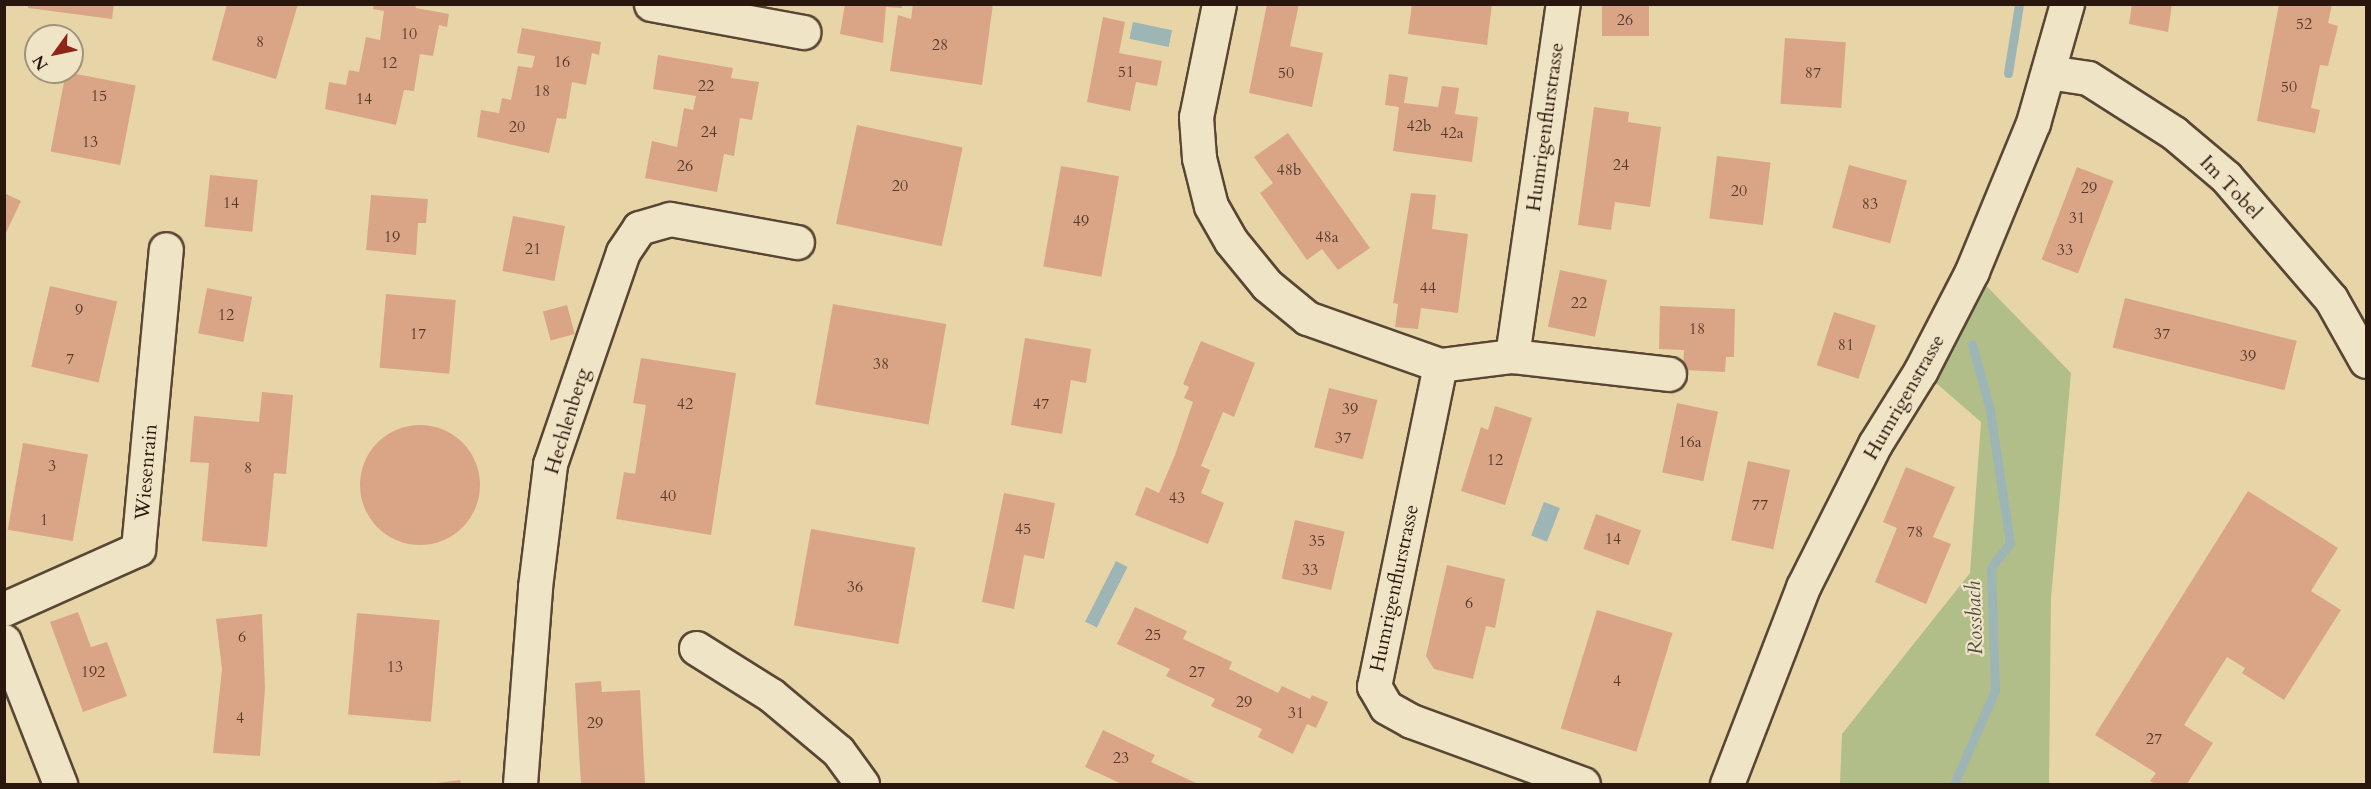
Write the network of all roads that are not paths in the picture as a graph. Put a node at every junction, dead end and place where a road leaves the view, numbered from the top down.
1 (651, 4) edge
2 (1219, 4) edge
3 (1563, 4) edge
4 (2067, 4) edge
5 (689, 7) edge
6 (803, 32) dead end
7 (2048, 72) junction
8 (797, 242) dead end
9 (166, 249) dead end
10 (1512, 356) junction
11 (2367, 361) edge
12 (1440, 365) junction
13 (1669, 374) dead end
14 (4, 609) edge
15 (4, 641) edge
16 (696, 648) dead end
17 (60, 784) edge
18 (520, 784) edge
19 (862, 784) edge
20 (1583, 784) edge
21 (1727, 784) edge

1 - 5 street
2 - 12 street
3 - 10 street, Humrigenflurstrasse
4 - 7 street, Humrigenstrasse
5 - 6 street
7 - 11 street, Im Tobel
7 - 21 street, Humrigenstrasse
8 - 18 street, Hechlenberg
9 - 14 street, Wiesenrain
10 - 12 street
10 - 13 street
12 - 20 street, Humrigenflurstrasse
15 - 17 street
16 - 19 street

